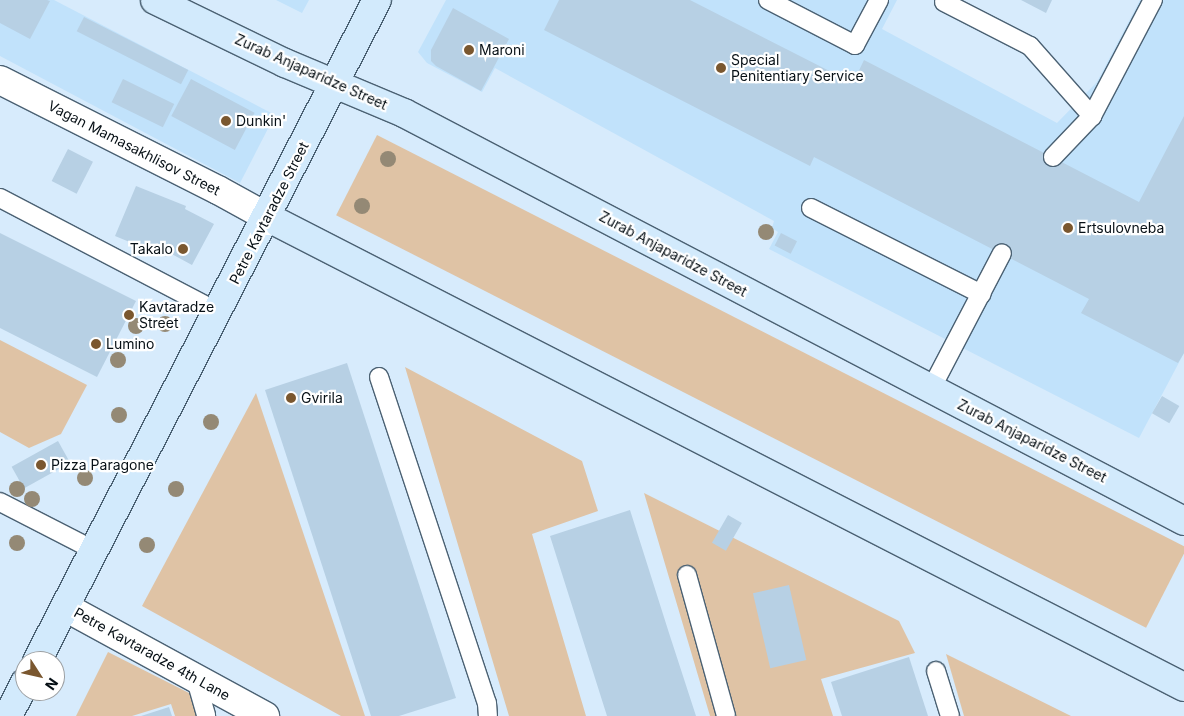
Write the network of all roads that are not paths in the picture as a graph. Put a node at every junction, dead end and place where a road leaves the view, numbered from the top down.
1 (155, 0) edge
2 (378, 0) edge
3 (768, 0) edge
4 (879, 0) edge
5 (1153, 0) edge
6 (944, 2) dead end
7 (0, 80) edge
8 (334, 84) junction
9 (1092, 116) junction
10 (1053, 157) dead end
11 (0, 198) edge
12 (811, 208) dead end
13 (267, 217) junction
14 (1002, 254) dead end
15 (981, 294) junction
16 (218, 312) junction
17 (379, 377) dead end
18 (931, 389) junction
19 (0, 502) edge
20 (1184, 520) edge
21 (94, 550) junction
22 (687, 575) dead end
23 (65, 606) junction
24 (41, 651) edge
25 (936, 671) dead end
26 (196, 680) junction
27 (1184, 688) edge
28 (16, 701) edge
29 (8, 716) edge
30 (206, 716) edge
31 (265, 716) edge
32 (488, 716) edge
33 (726, 716) edge
34 (950, 716) edge

1 - 8 main road, Zurab Anjaparidze Street
2 - 8 main road, Petre Kavtaradze Street
3 - 4 lane
5 - 9 lane
6 - 9 lane
7 - 13 street, Vagan Mamasakhlisov Street
8 - 13 main road, Petre Kavtaradze Street
8 - 18 main road, Zurab Anjaparidze Street
9 - 10 lane
11 - 16 lane
12 - 15 lane
13 - 16 main road, Petre Kavtaradze Street
13 - 27 main road
14 - 15 lane
15 - 18 lane
16 - 21 main road, Petre Kavtaradze Street
17 - 32 lane
18 - 20 main road, Zurab Anjaparidze Street
19 - 21 lane
21 - 23 main road, Petre Kavtaradze Street
22 - 33 lane
23 - 24 main road, Petre Kavtaradze Street
23 - 26 street, Petre Kavtaradze 4th Lane
25 - 34 lane
26 - 30 lane
26 - 31 street, Petre Kavtaradze 4th Lane
28 - 29 main road

